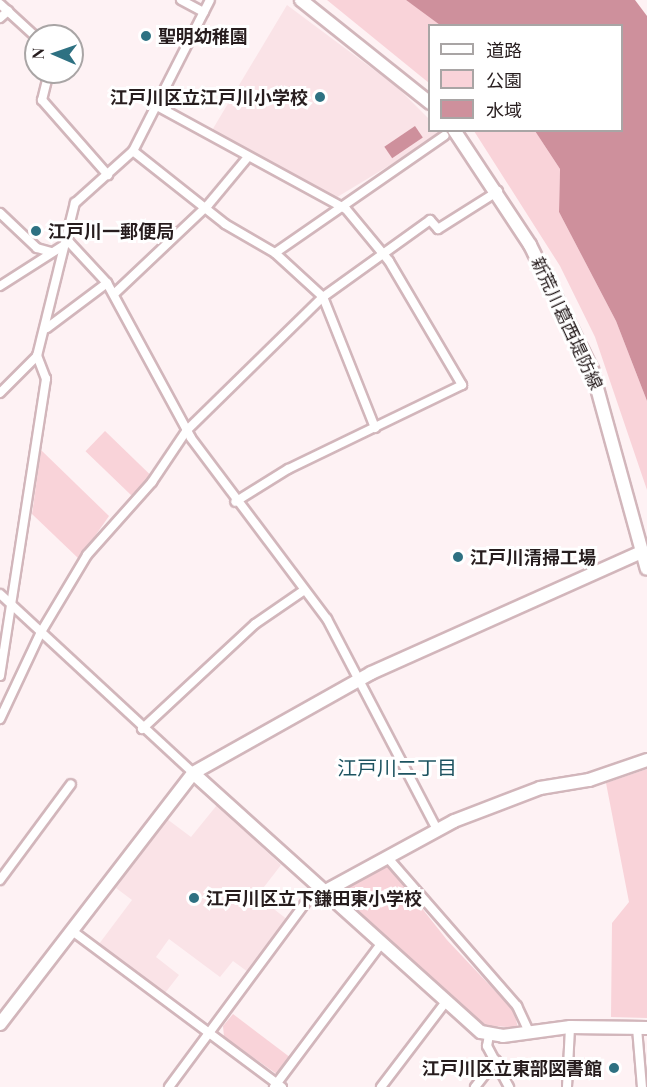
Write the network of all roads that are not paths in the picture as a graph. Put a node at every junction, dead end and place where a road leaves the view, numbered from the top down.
1 (182, 0) edge
2 (210, 0) edge
3 (301, 0) edge
4 (0, 4) edge
5 (8, 11) junction
6 (204, 12) junction
7 (0, 18) edge
8 (24, 26) edge
9 (46, 84) edge
10 (428, 102) edge
11 (157, 106) junction
12 (449, 133) edge
13 (133, 151) junction
14 (248, 157) junction
15 (108, 175) junction
16 (499, 191) junction
17 (336, 206) junction
18 (203, 208) junction
19 (0, 213) edge
20 (69, 242) junction
21 (51, 252) junction
22 (382, 252) junction
23 (275, 253) junction
24 (107, 283) junction
25 (0, 286) edge
26 (114, 294) junction
27 (324, 297) junction
28 (47, 328) junction
29 (37, 356) junction
30 (0, 393) edge
31 (375, 428) junction
32 (187, 430) junction
33 (236, 502) junction
34 (642, 552) junction
35 (647, 569) edge
36 (303, 591) junction
37 (0, 594) edge
38 (11, 604) junction
39 (40, 632) junction
40 (0, 676) edge
41 (356, 682) junction
42 (0, 719) edge
43 (142, 729) junction
44 (647, 760) edge
45 (193, 773) junction
46 (70, 784) dead end
47 (437, 829) junction
48 (387, 857) junction
49 (1, 878) edge
50 (322, 892) junction
51 (71, 930) junction
52 (381, 944) junction
53 (445, 1002) junction
54 (0, 1024) edge
55 (570, 1027) junction
56 (642, 1028) edge
57 (529, 1032) junction
58 (210, 1033) junction
59 (489, 1035) junction
60 (496, 1060) junction
61 (278, 1086) edge
62 (169, 1087) edge
63 (381, 1087) edge
64 (475, 1087) edge
65 (509, 1087) edge
66 (567, 1087) edge
67 (642, 1087) edge

1 - 6 street
2 - 6 street
3 - 10 street
4 - 5 street
5 - 7 street
5 - 8 street
6 - 11 street
9 - 15 street
11 - 13 street
11 - 14 street
12 - 16 street, 新荒川葛西堤防線
12 - 17 street
13 - 15 street
13 - 18 street
14 - 17 street
14 - 18 street
15 - 20 street
16 - 22 street
16 - 34 street, 新荒川葛西堤防線
17 - 22 street
17 - 23 street
18 - 23 street
18 - 26 street
19 - 21 street
20 - 21 street
20 - 24 street
20 - 28 street
21 - 25 street
22 - 27 street
22 - 31 street
23 - 27 street
24 - 26 street
24 - 28 street
26 - 32 street
27 - 31 street
27 - 32 street
28 - 29 street
29 - 30 street
29 - 38 street
31 - 33 street
32 - 33 street
32 - 39 street
33 - 36 street
34 - 35 street, 新荒川葛西堤防線
34 - 41 street
36 - 41 street
36 - 43 street
37 - 38 street
38 - 39 street
38 - 40 street
39 - 42 street
39 - 43 street
41 - 45 street
41 - 47 street
43 - 45 street
44 - 47 street
45 - 50 street
45 - 51 street
46 - 49 street
47 - 48 street
48 - 50 street
48 - 57 street
50 - 52 street
50 - 58 street
51 - 54 street
51 - 58 street
52 - 53 street
52 - 61 street
53 - 59 street
53 - 63 street
55 - 56 street
55 - 57 street
55 - 66 street
56 - 67 street
57 - 59 street
58 - 61 street
58 - 62 street
59 - 60 street
60 - 64 street
60 - 65 street

